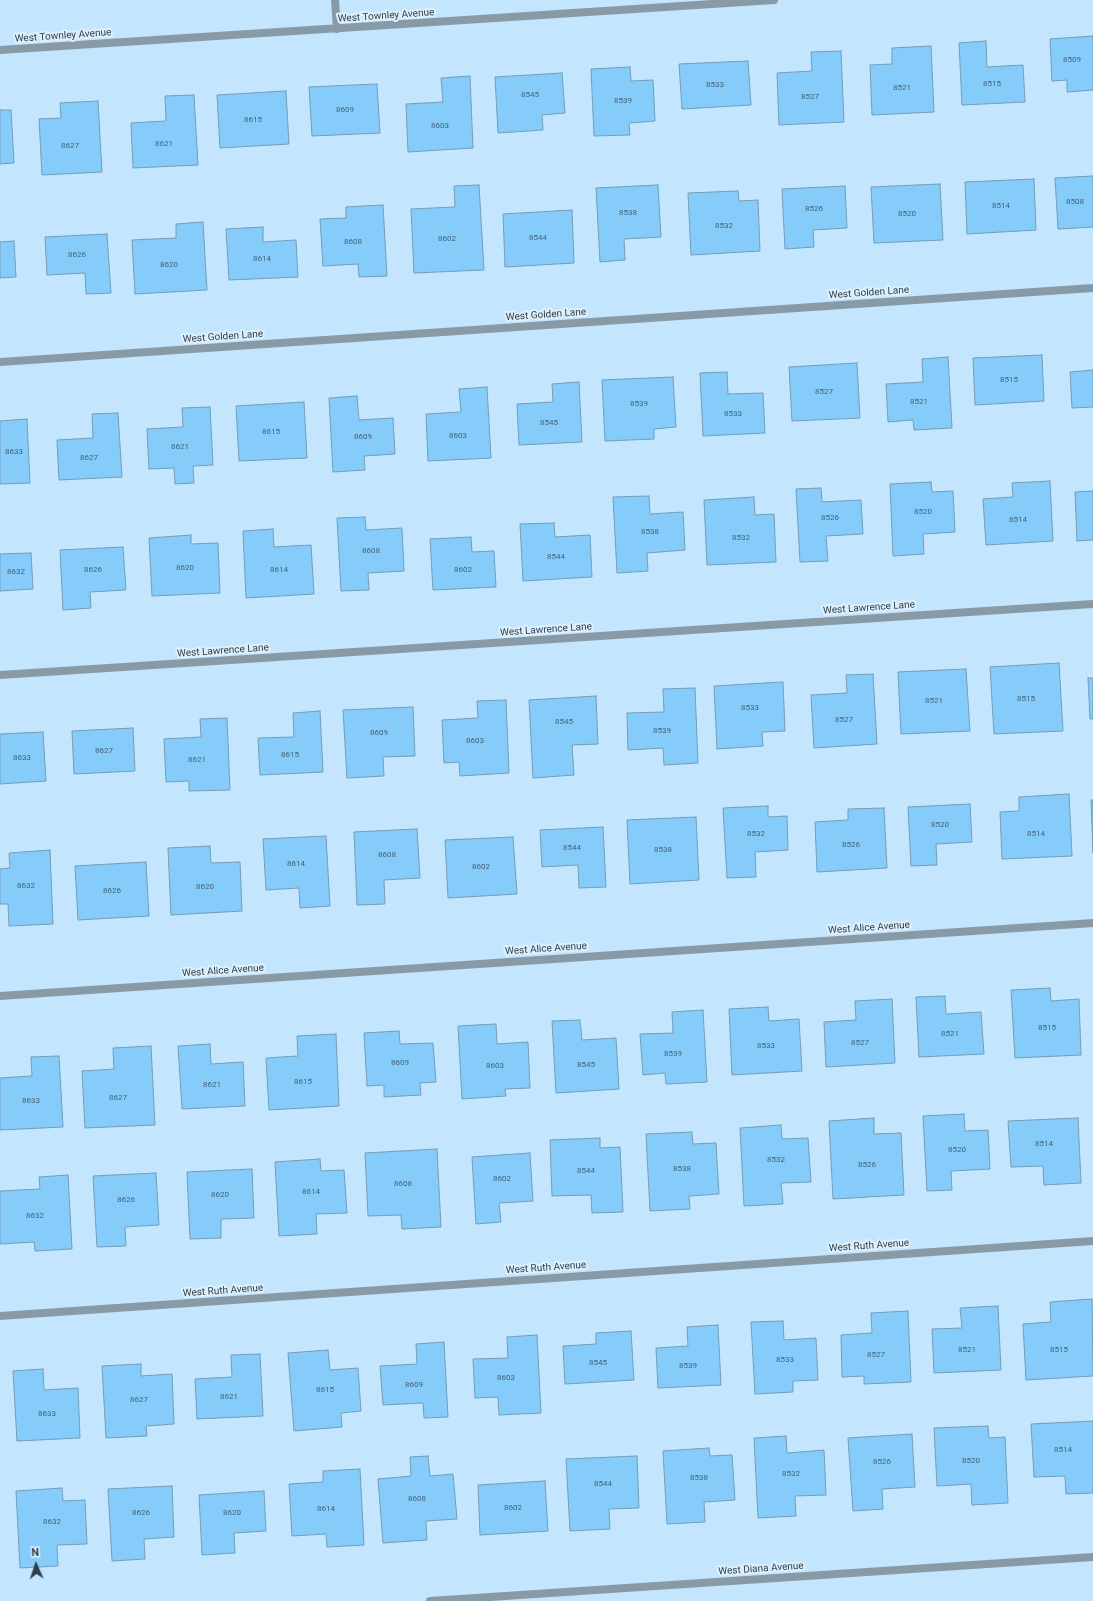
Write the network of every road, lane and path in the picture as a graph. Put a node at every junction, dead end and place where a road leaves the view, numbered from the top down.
1 (335, 0) edge
2 (774, 0) edge
3 (681, 3) edge
4 (337, 29) junction
5 (0, 50) edge
6 (1093, 288) edge
7 (0, 362) edge
8 (1093, 604) edge
9 (0, 676) edge
10 (1093, 923) edge
11 (0, 996) edge
12 (1093, 1241) edge
13 (0, 1316) edge
14 (1093, 1556) edge
15 (430, 1601) edge

1 - 4 street
2 - 3 street, West Townley Avenue
3 - 4 street, West Townley Avenue
4 - 5 street, West Townley Avenue
6 - 7 street, West Golden Lane
8 - 9 street, West Lawrence Lane
10 - 11 street, West Alice Avenue
12 - 13 street, West Ruth Avenue
14 - 15 street, West Diana Avenue

